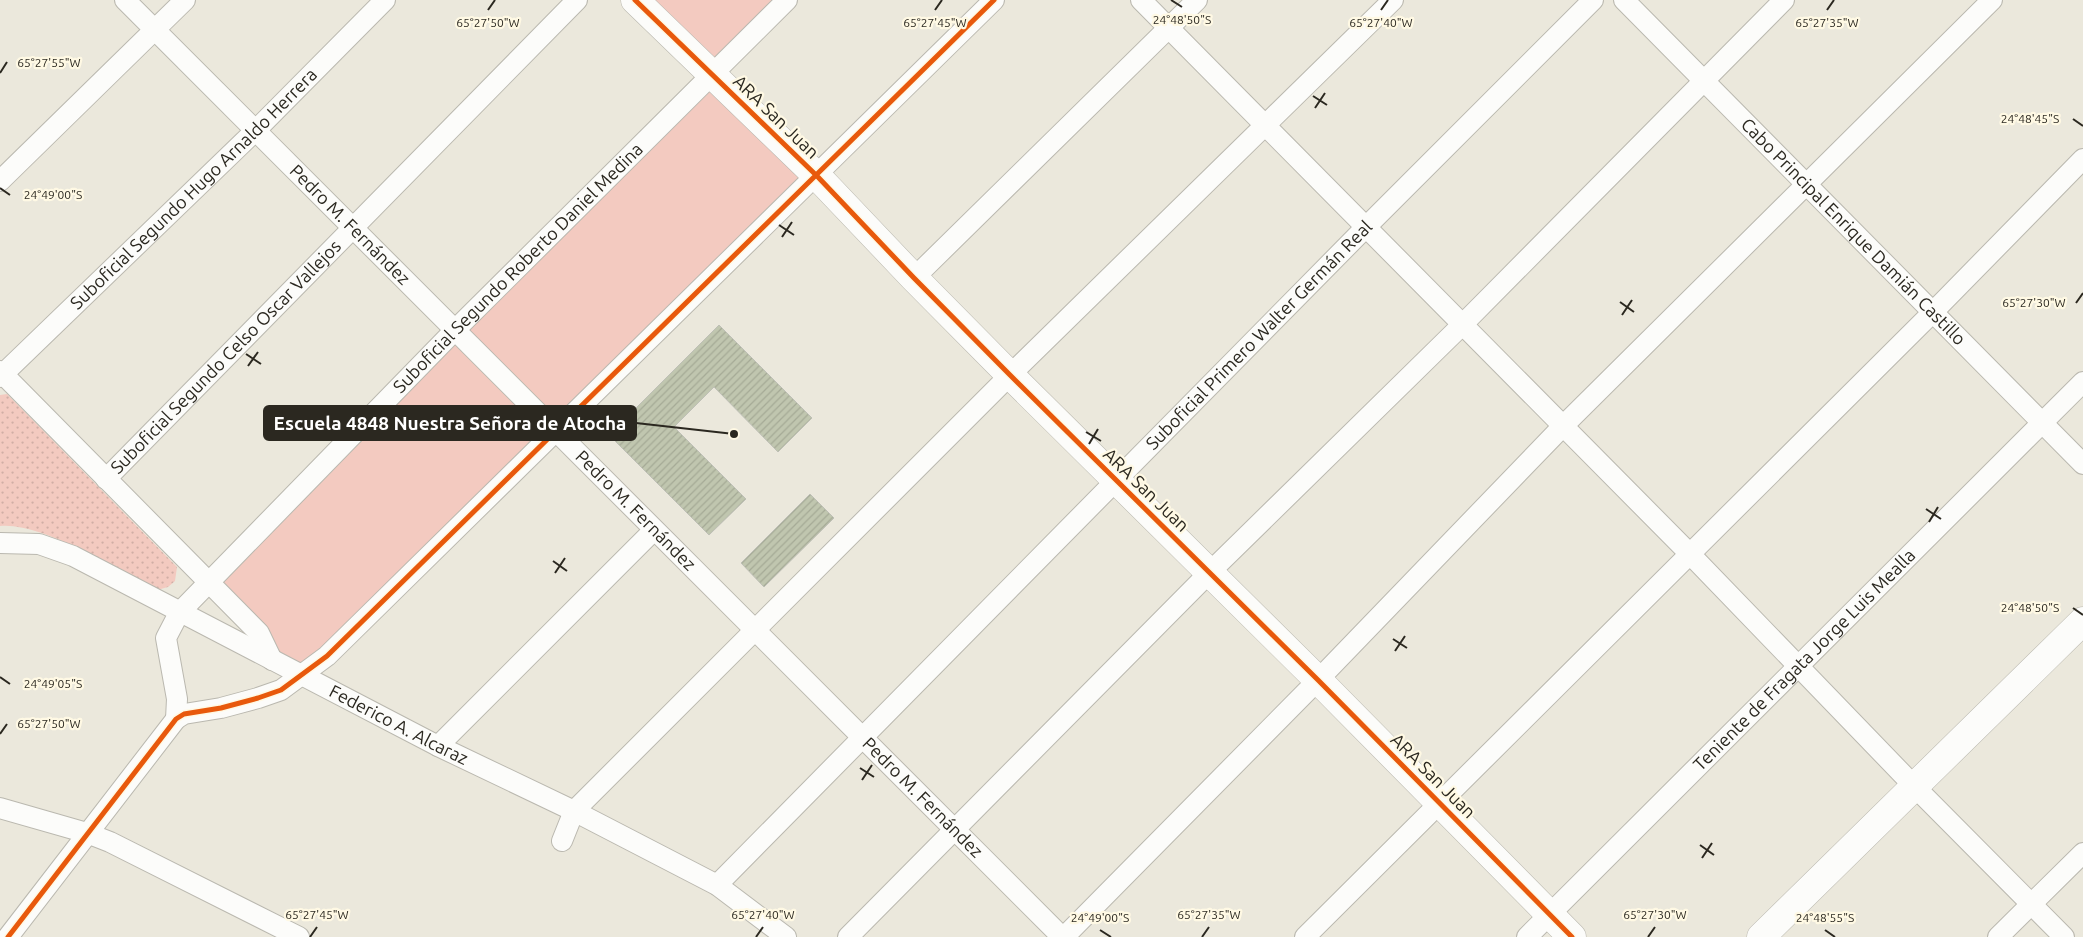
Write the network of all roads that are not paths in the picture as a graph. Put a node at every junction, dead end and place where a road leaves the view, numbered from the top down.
1 (125, 0) edge
2 (185, 0) edge
3 (386, 0) edge
4 (577, 0) edge
5 (635, 0) edge
6 (787, 0) edge
7 (994, 0) edge
8 (1141, 0) edge
9 (1197, 0) edge
10 (1393, 0) edge
11 (1593, 0) edge
12 (1624, 0) edge
13 (1784, 0) edge
14 (1992, 0) edge
15 (1169, 28) junction
16 (155, 30) junction
17 (713, 75) junction
18 (1703, 80) junction
19 (1266, 125) junction
20 (255, 130) junction
21 (2083, 159) edge
22 (817, 176) junction
23 (0, 181) edge
24 (1806, 185) junction
25 (352, 228) junction
26 (1365, 228) junction
27 (914, 278) junction
28 (1932, 313) junction
29 (1462, 325) junction
30 (455, 330) junction
31 (1, 374) edge
32 (1010, 375) junction
33 (2083, 382) edge
34 (2042, 423) junction
35 (1563, 426) junction
36 (555, 431) junction
37 (2083, 464) edge
38 (106, 479) junction
39 (1116, 480) junction
40 (654, 530) junction
41 (0, 543) edge
42 (1689, 553) junction
43 (1210, 572) junction
44 (209, 581) junction
45 (179, 613) junction
46 (2083, 620) edge
47 (756, 632) junction
48 (272, 660) junction
49 (1798, 666) junction
50 (300, 675) junction
51 (1318, 680) junction
52 (176, 719) junction
53 (862, 737) junction
54 (438, 746) junction
55 (1914, 786) junction
56 (1439, 803) junction
57 (0, 808) edge
58 (574, 811) junction
59 (955, 830) junction
60 (87, 833) junction
61 (562, 841) dead end
62 (2083, 853) edge
63 (717, 886) junction
64 (2031, 904) junction
65 (1550, 914) junction
66 (8, 937) edge
67 (299, 937) edge
68 (786, 937) edge
69 (848, 937) edge
70 (1063, 937) edge
71 (1305, 937) edge
72 (1528, 937) edge
73 (1572, 937) edge
74 (1761, 937) edge
75 (1998, 937) edge
76 (2064, 937) edge

1 - 16 street, Pedro M. Fernández
2 - 16 street
3 - 20 street, Suboficial Segundo Hugo Arnaldo Herrera
4 - 25 street, Suboficial Segundo Celso Oscar Vallejos
5 - 17 street, ARA San Juan
6 - 17 street, Suboficial Segundo Roberto Daniel Medina
7 - 22 street
8 - 15 street
9 - 15 street
10 - 19 street
11 - 26 street, Suboficial Primero Walter Germán Real
12 - 18 street, Cabo Principal Enrique Damián Castillo
13 - 18 street
14 - 24 street
15 - 19 street
15 - 27 street
16 - 20 street, Pedro M. Fernández
16 - 23 street
17 - 22 street, ARA San Juan
17 - 30 street, Suboficial Segundo Roberto Daniel Medina
18 - 24 street, Cabo Principal Enrique Damián Castillo
18 - 29 street
19 - 26 street
19 - 32 street
20 - 25 street, Pedro M. Fernández
20 - 31 street, Suboficial Segundo Hugo Arnaldo Herrera
21 - 28 street
22 - 27 street, ARA San Juan
22 - 36 street
24 - 28 street, Cabo Principal Enrique Damián Castillo
24 - 35 street
25 - 30 street, Pedro M. Fernández
25 - 38 street, Suboficial Segundo Celso Oscar Vallejos
26 - 29 street
26 - 39 street, Suboficial Primero Walter Germán Real
27 - 32 street, ARA San Juan
28 - 34 street, Cabo Principal Enrique Damián Castillo
28 - 42 street
29 - 35 street
29 - 43 street
30 - 36 street, Pedro M. Fernández
30 - 44 street, Suboficial Segundo Roberto Daniel Medina
31 - 38 street
32 - 39 street, ARA San Juan
32 - 47 street
33 - 34 street, Teniente de Fragata Jorge Luis Mealla
34 - 37 street, Cabo Principal Enrique Damián Castillo
34 - 49 street, Teniente de Fragata Jorge Luis Mealla
35 - 42 street
35 - 51 street
36 - 40 street, Pedro M. Fernández
36 - 50 street
38 - 44 street
39 - 43 street, ARA San Juan
39 - 53 street, Suboficial Primero Walter Germán Real
40 - 47 street, Pedro M. Fernández
40 - 54 street
41 - 45 street, Federico A. Alcaraz
42 - 49 street
42 - 56 street
43 - 51 street, ARA San Juan
43 - 59 street
44 - 45 street, Suboficial Segundo Roberto Daniel Medina
44 - 48 street
45 - 48 street, Federico A. Alcaraz
45 - 52 street, Suboficial Segundo Roberto Daniel Medina
46 - 55 street
47 - 53 street, Pedro M. Fernández
47 - 58 street
48 - 50 street, Federico A. Alcaraz
49 - 55 street
49 - 65 street, Teniente de Fragata Jorge Luis Mealla
50 - 52 street
50 - 54 street, Federico A. Alcaraz
51 - 56 street, ARA San Juan
51 - 70 street
52 - 60 street
53 - 59 street, Pedro M. Fernández
53 - 63 street, Suboficial Primero Walter Germán Real
54 - 58 street, Federico A. Alcaraz
55 - 64 street
55 - 74 street
56 - 65 street, ARA San Juan
56 - 71 street
57 - 60 street
58 - 61 street
58 - 63 street, Federico A. Alcaraz
59 - 69 street
59 - 70 street, Pedro M. Fernández
60 - 66 street
60 - 67 street
62 - 64 street
63 - 68 street, Federico A. Alcaraz
64 - 75 street
64 - 76 street
65 - 72 street, Teniente de Fragata Jorge Luis Mealla
65 - 73 street, ARA San Juan

